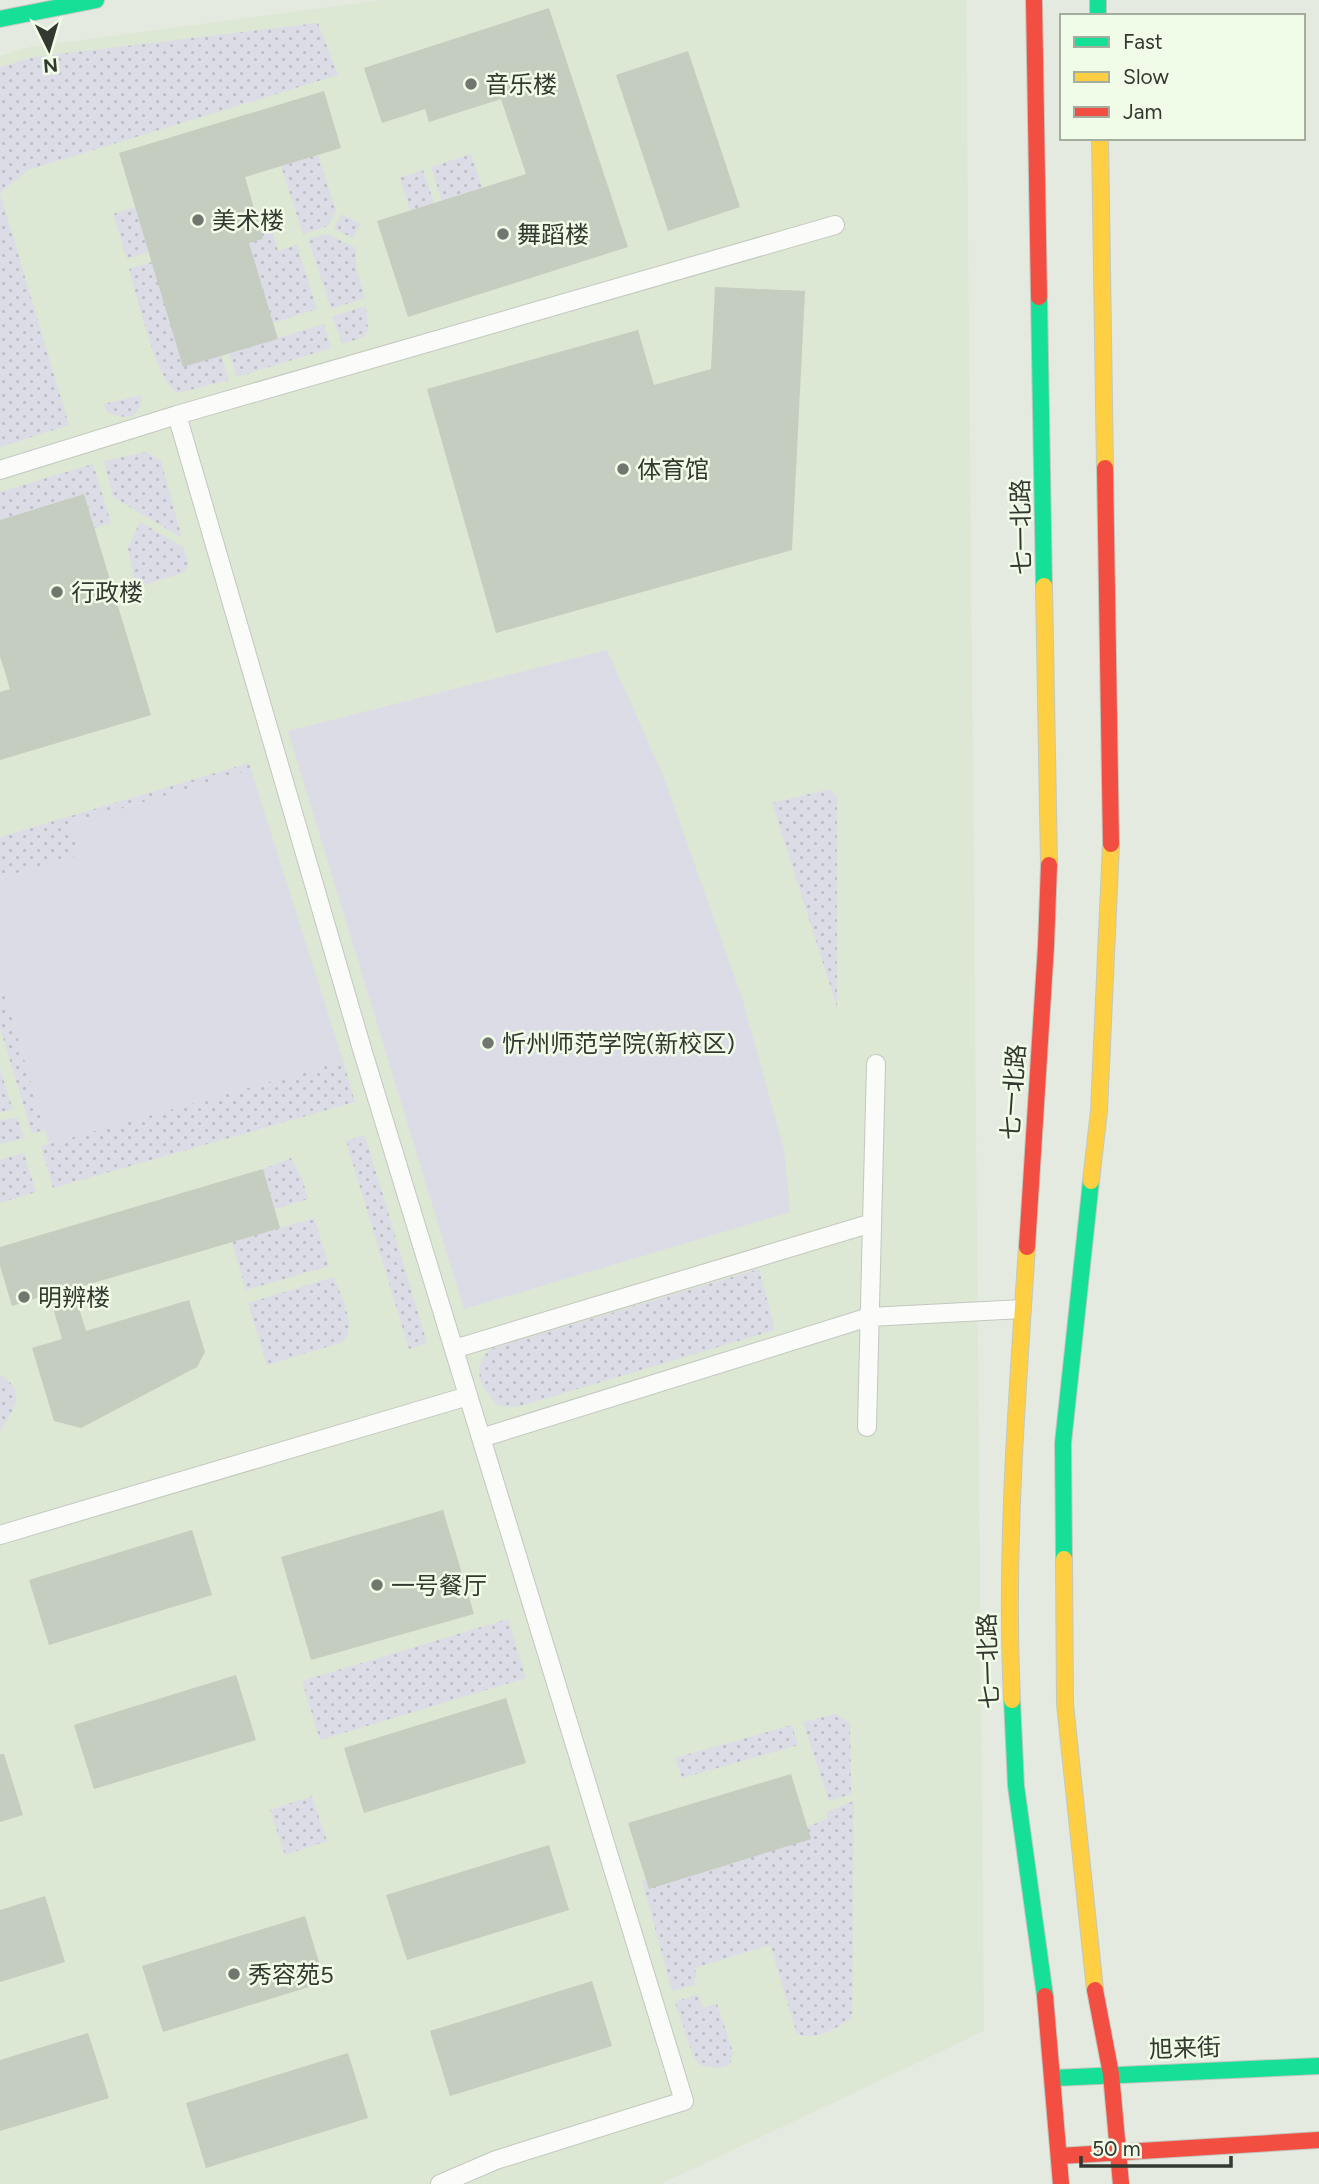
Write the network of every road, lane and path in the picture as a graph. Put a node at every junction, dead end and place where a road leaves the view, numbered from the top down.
1 (96, 0) edge
2 (1034, 0) edge
3 (0, 19) edge
4 (1100, 140) edge
5 (835, 225) dead end
6 (177, 415) junction
7 (0, 470) edge
8 (876, 1064) dead end
9 (872, 1223) junction
10 (1022, 1309) junction
11 (869, 1317) junction
12 (454, 1349) junction
13 (468, 1395) junction
14 (867, 1427) dead end
15 (481, 1438) junction
16 (0, 1535) edge
17 (1319, 2066) edge
18 (1111, 2074) junction
19 (1054, 2078) junction
20 (1319, 2140) edge
21 (1119, 2153) junction
22 (1059, 2156) junction
23 (440, 2184) edge
24 (1061, 2184) edge
25 (1121, 2184) edge

1 - 3 main road
2 - 10 main road, 七一北路
4 - 18 main road
5 - 6 street
6 - 7 street
6 - 12 street
8 - 9 street
9 - 11 street
9 - 12 street
10 - 11 street
10 - 19 main road, 七一北路
11 - 14 street
11 - 15 street
12 - 13 street
13 - 15 street
13 - 16 street
15 - 23 street
17 - 18 main road, 旭来街
18 - 19 main road, 旭来街
18 - 21 main road
19 - 22 main road, 七一北路
20 - 21 main road
21 - 22 main road
21 - 25 main road
22 - 24 main road, 七一北路

